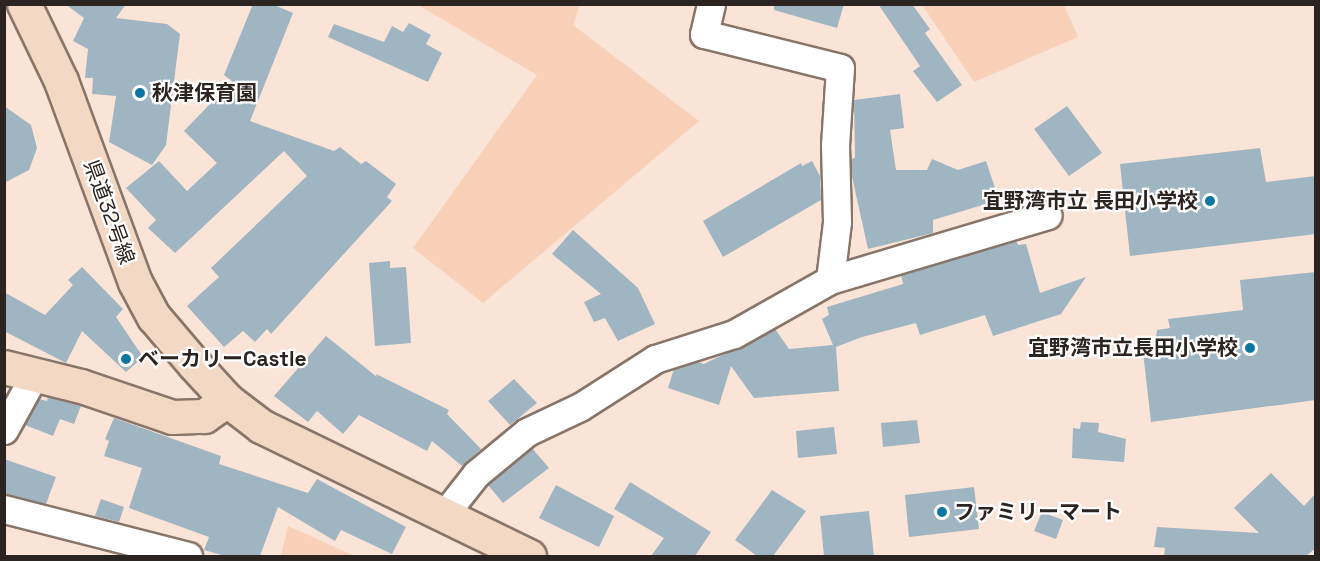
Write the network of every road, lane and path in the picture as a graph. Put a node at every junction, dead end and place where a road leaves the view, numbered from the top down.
1 (24, 4) edge
2 (711, 4) edge
3 (1048, 215) dead end
4 (830, 280) junction
5 (20, 371) edge
6 (227, 400) junction
7 (4, 430) edge
8 (4, 509) edge
9 (443, 516) junction
10 (188, 556) edge
11 (529, 556) edge

1 - 6 main road, 県道32号線
2 - 4 street
3 - 4 street
4 - 9 street
5 - 6 main road
5 - 7 street
6 - 9 main road, 県道32号線
8 - 10 street
9 - 11 main road, 県道32号線

